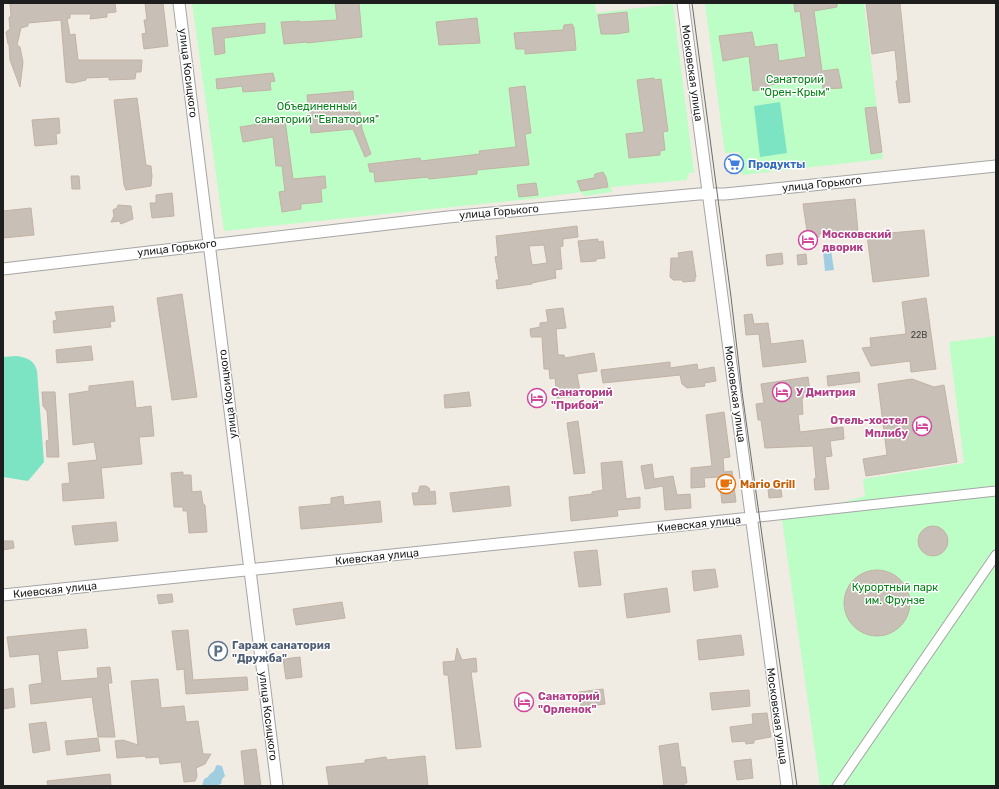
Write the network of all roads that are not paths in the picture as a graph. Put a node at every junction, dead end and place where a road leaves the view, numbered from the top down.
1 (178, 3) edge
2 (682, 3) edge
3 (996, 166) edge
4 (708, 193) junction
5 (210, 244) junction
6 (3, 269) edge
7 (996, 491) edge
8 (751, 518) junction
9 (996, 555) edge
10 (249, 571) junction
11 (3, 595) edge
12 (277, 786) edge
13 (787, 786) edge
14 (837, 786) edge

1 - 5 street, улица Косицкого
2 - 4 street, Московская улица
3 - 4 street, улица Горького
4 - 5 street, улица Горького
4 - 8 street, Московская улица
5 - 6 street, улица Горького
5 - 10 street, улица Косицкого
7 - 8 street
8 - 10 street, Киевская улица
8 - 13 street, Московская улица
9 - 14 street
10 - 11 street, Киевская улица
10 - 12 street, улица Косицкого

